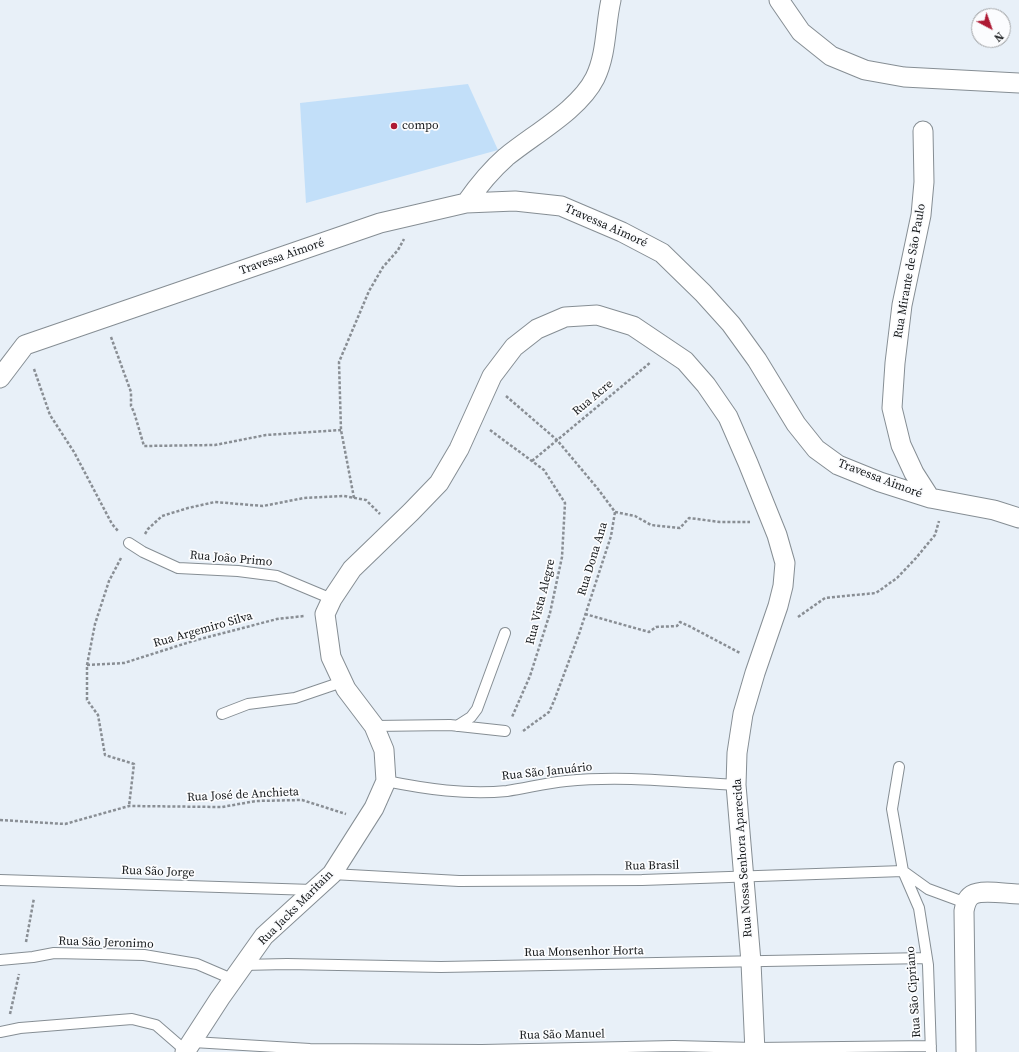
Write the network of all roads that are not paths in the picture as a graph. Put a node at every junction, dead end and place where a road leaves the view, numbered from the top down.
1 (611, 0) edge
2 (779, 0) edge
3 (1019, 83) edge
4 (923, 131) dead end
5 (466, 203) junction
6 (25, 345) junction
7 (0, 352) edge
8 (0, 378) edge
9 (937, 500) junction
10 (1019, 518) edge
11 (129, 543) road end
12 (329, 606) junction
13 (506, 633) dead end
14 (342, 682) junction
15 (222, 714) dead end
16 (374, 726) junction
17 (457, 726) junction
18 (505, 731) road end
19 (899, 767) dead end
20 (386, 780) junction
21 (736, 785) junction
22 (903, 871) junction
23 (332, 874) junction
24 (743, 877) junction
25 (0, 880) edge
26 (315, 890) junction
27 (1019, 894) edge
28 (965, 907) junction
29 (927, 958) junction
30 (0, 960) edge
31 (751, 962) junction
32 (237, 972) junction
33 (0, 1032) edge
34 (188, 1048) edge
35 (931, 1049) edge
36 (755, 1050) edge
37 (430, 1051) edge
38 (966, 1052) edge

1 - 5 street
2 - 3 street
4 - 9 street, Rua Mirante de Sāo Paulo
5 - 6 street, Travessa Aimoré
5 - 9 street, Travessa Aimoré
6 - 7 street, Travessa Aimoré
6 - 8 street
9 - 10 street, Travessa Aimoré
11 - 12 lane, Rua João Primo
12 - 14 street
12 - 21 street, Rua Nossa Senhora Aparecida
13 - 17 lane
14 - 15 lane
14 - 16 street
16 - 17 lane
16 - 20 street
17 - 18 lane
19 - 22 lane, Rua São Cipriano
20 - 21 lane, Rua São Januário
20 - 23 street, Rua Jacks Maritain
21 - 24 street, Rua Nossa Senhora Aparecida
22 - 24 lane, Rua Brasil
22 - 28 lane
22 - 29 lane, Rua São Cipriano
23 - 24 lane, Rua Brasil
23 - 26 street, Rua Jacks Maritain
24 - 31 street, Rua Nossa Senhora Aparecida
25 - 26 lane, Rua São Jorge
26 - 32 street, Rua Jacks Maritain
27 - 28 street
28 - 38 street
29 - 31 lane, Rua Monsenhor Horta
29 - 35 lane, Rua São Cipriano
30 - 32 lane, Rua São Jeronimo
31 - 32 lane, Rua Monsenhor Horta
31 - 36 street, Rua Nossa Senhora Aparecida
32 - 34 street, Rua Jacks Maritain
33 - 34 lane
34 - 37 lane, Rua São Manuel
35 - 36 lane, Rua São Manuel
36 - 37 lane, Rua São Manuel

